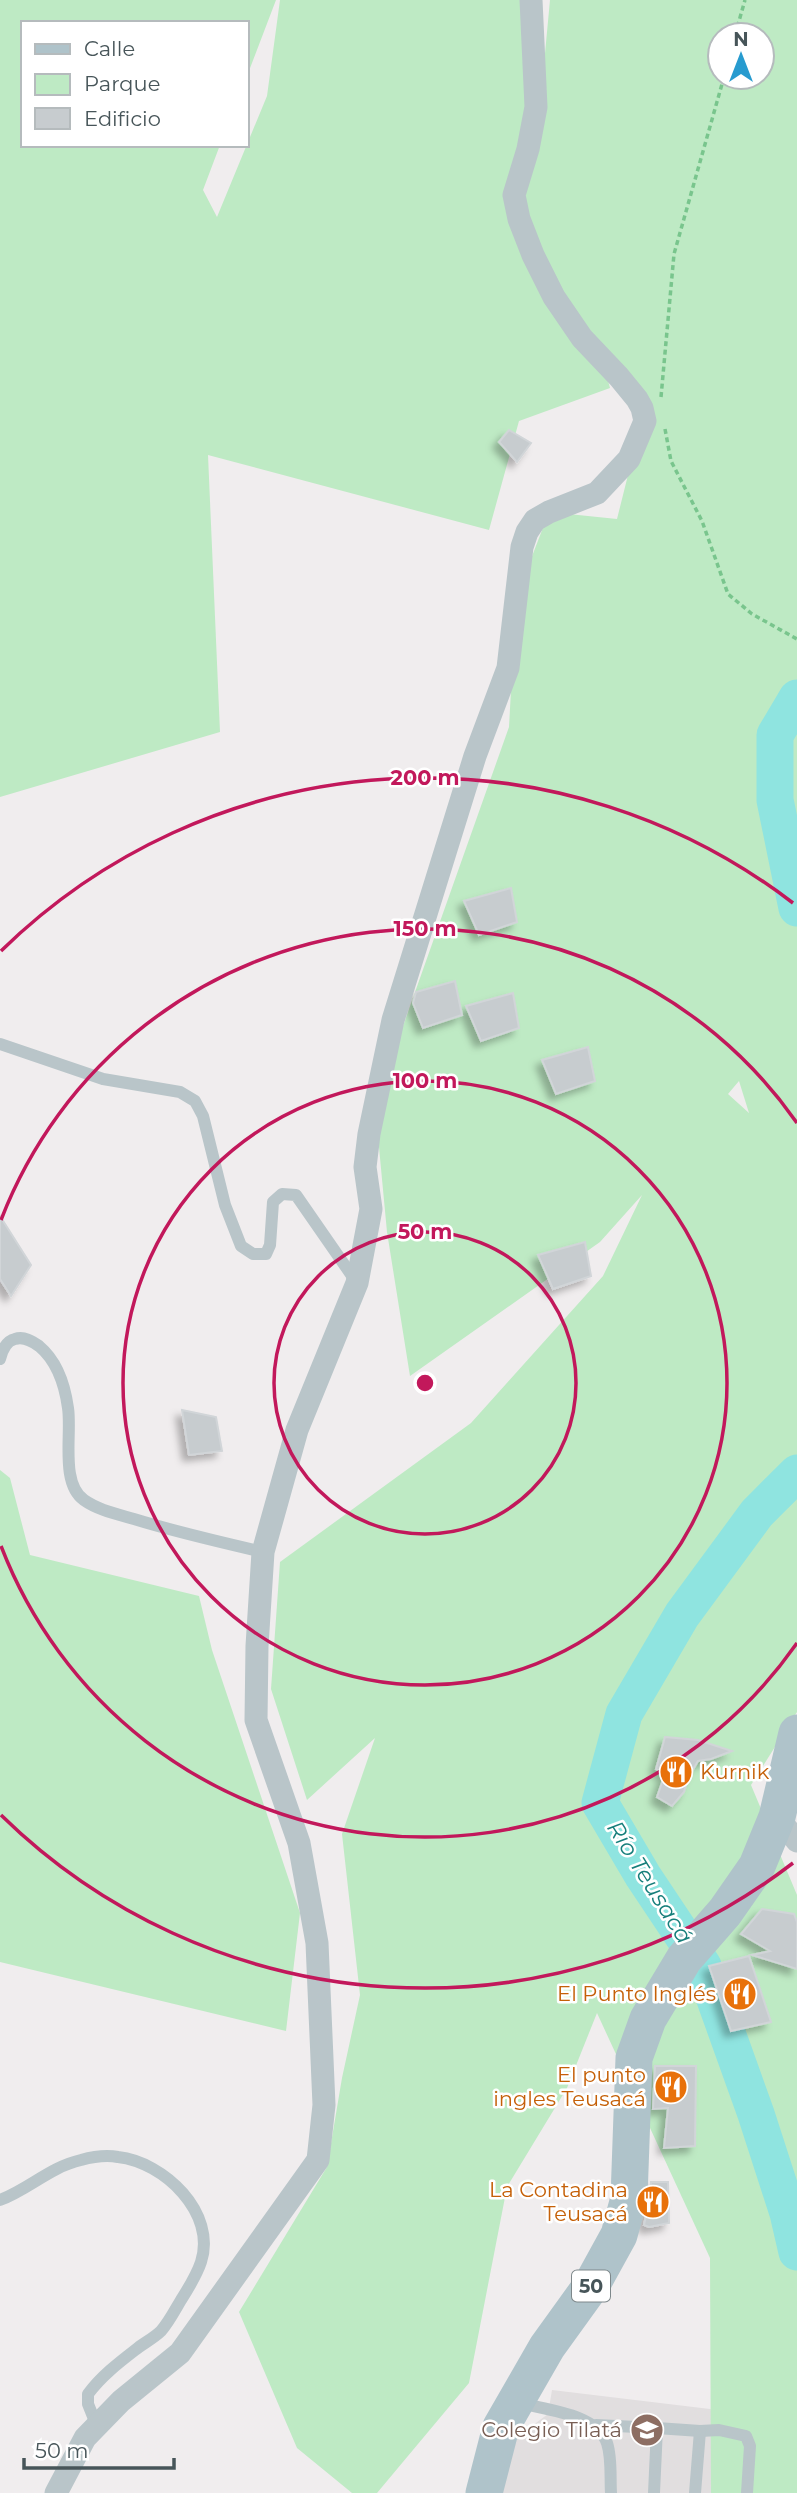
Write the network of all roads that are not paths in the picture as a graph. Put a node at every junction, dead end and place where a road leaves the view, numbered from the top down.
1 (531, 0) edge
2 (0, 1044) edge
3 (357, 1283) junction
4 (0, 1359) edge
5 (263, 1552) junction
6 (797, 1733) edge
7 (787, 1829) edge
8 (0, 2200) edge
9 (516, 2401) junction
10 (96, 2424) junction
11 (596, 2425) junction
12 (657, 2428) junction
13 (700, 2431) junction
14 (56, 2493) edge
15 (484, 2493) edge
16 (611, 2493) edge
17 (654, 2493) edge
18 (695, 2493) edge
19 (747, 2493) edge

1 - 3 street
2 - 3 lane
3 - 5 street
4 - 5 lane
5 - 10 street
6 - 7 main road, 50
7 - 9 main road, 50
8 - 10 lane
9 - 11 lane
9 - 15 main road, 50
10 - 14 street
11 - 12 lane
11 - 16 lane
12 - 13 lane
12 - 17 lane
13 - 18 lane
13 - 19 lane

